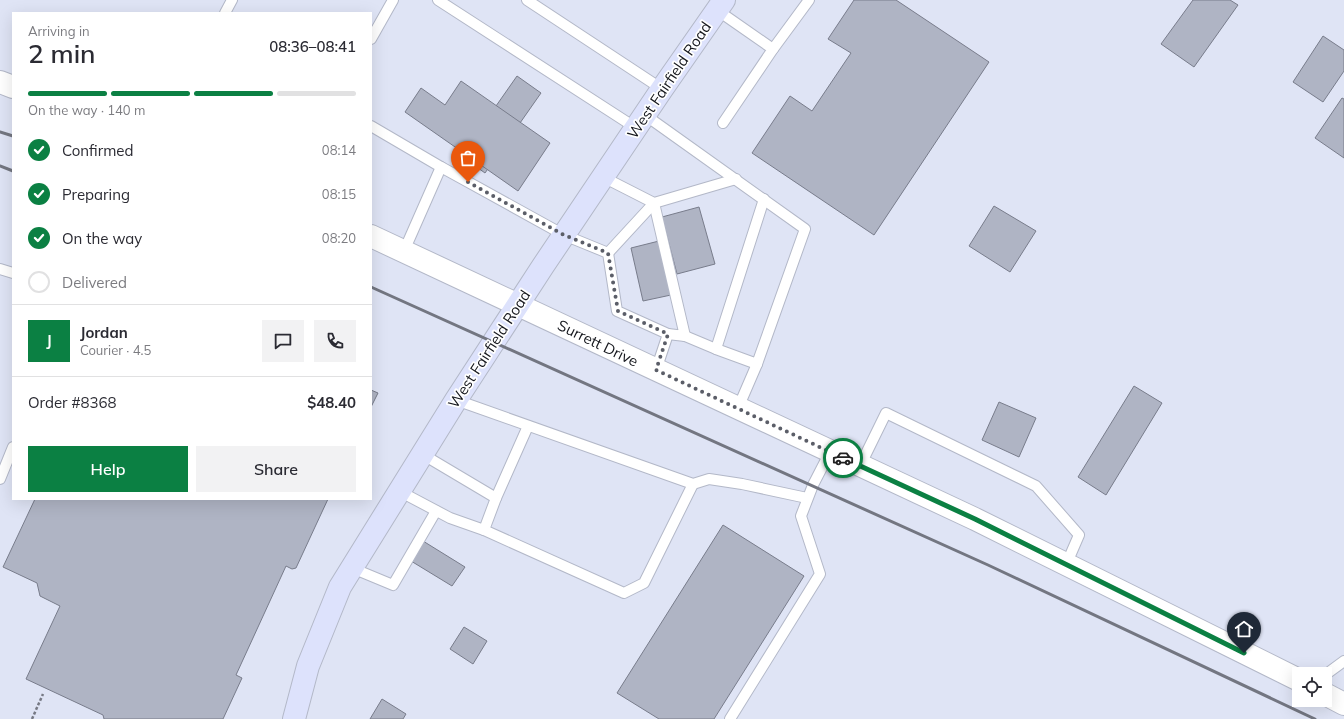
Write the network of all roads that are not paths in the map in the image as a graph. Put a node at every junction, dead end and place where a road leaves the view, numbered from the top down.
1 (232, 0) edge
2 (393, 0) edge
3 (438, 0) edge
4 (528, 0) edge
5 (809, 0) edge
6 (721, 5) edge
7 (226, 12) edge
8 (372, 37) edge
9 (773, 49) junction
10 (0, 82) edge
11 (12, 87) edge
12 (662, 89) junction
13 (641, 122) junction
14 (723, 123) dead end
15 (372, 127) edge
16 (440, 167) junction
17 (603, 177) junction
18 (736, 179) junction
19 (764, 199) junction
20 (654, 203) junction
21 (564, 235) junction
22 (372, 236) edge
23 (404, 251) junction
24 (608, 253) junction
25 (0, 269) edge
26 (12, 274) edge
27 (518, 304) junction
28 (668, 334) junction
29 (685, 336) junction
30 (716, 350) junction
31 (757, 364) junction
32 (656, 370) junction
33 (456, 400) junction
34 (738, 408) junction
35 (528, 426) junction
36 (12, 449) edge
37 (830, 452) junction
38 (422, 454) junction
39 (860, 466) junction
40 (0, 479) edge
41 (693, 484) junction
42 (399, 491) junction
43 (496, 498) junction
44 (807, 498) junction
45 (436, 511) junction
46 (484, 530) junction
47 (1066, 565) junction
48 (352, 568) junction
49 (1344, 661) edge
50 (1332, 670) edge
51 (1292, 677) edge
52 (1332, 698) edge
53 (1344, 704) edge
54 (294, 719) edge
55 (730, 719) edge

1 - 7 lane
2 - 8 lane
3 - 13 lane
4 - 12 lane
5 - 9 lane
6 - 9 lane
6 - 12 main road, West Fairfield Road
9 - 14 lane
10 - 11 street
12 - 13 main road, West Fairfield Road
13 - 17 main road, West Fairfield Road
13 - 18 lane
15 - 16 lane
16 - 21 lane
16 - 23 lane
17 - 20 lane
17 - 21 main road, West Fairfield Road
18 - 19 lane
18 - 20 lane
19 - 30 lane
19 - 31 lane
20 - 24 lane
20 - 29 lane
21 - 24 lane
21 - 27 main road, West Fairfield Road
22 - 23 street, Surrett Drive
23 - 27 street, Surrett Drive
24 - 28 lane
25 - 26 lane
27 - 32 street, Surrett Drive
27 - 33 main road, West Fairfield Road
28 - 29 lane
28 - 32 lane
29 - 30 lane
30 - 31 lane
31 - 34 lane
32 - 34 street, Surrett Drive
33 - 35 lane
33 - 38 main road, West Fairfield Road
34 - 37 street, Surrett Drive
35 - 41 lane
35 - 43 lane
36 - 40 lane
37 - 39 street, Surrett Drive
37 - 44 lane
38 - 42 main road, West Fairfield Road
38 - 43 lane
39 - 47 street, Surrett Drive
39 - 47 lane
41 - 44 lane
41 - 46 lane
42 - 45 lane
42 - 48 main road, West Fairfield Road
43 - 46 lane
44 - 55 lane
45 - 46 lane
45 - 48 lane
47 - 51 street, Surrett Drive
48 - 54 main road, West Fairfield Road
49 - 50 lane
52 - 53 street

